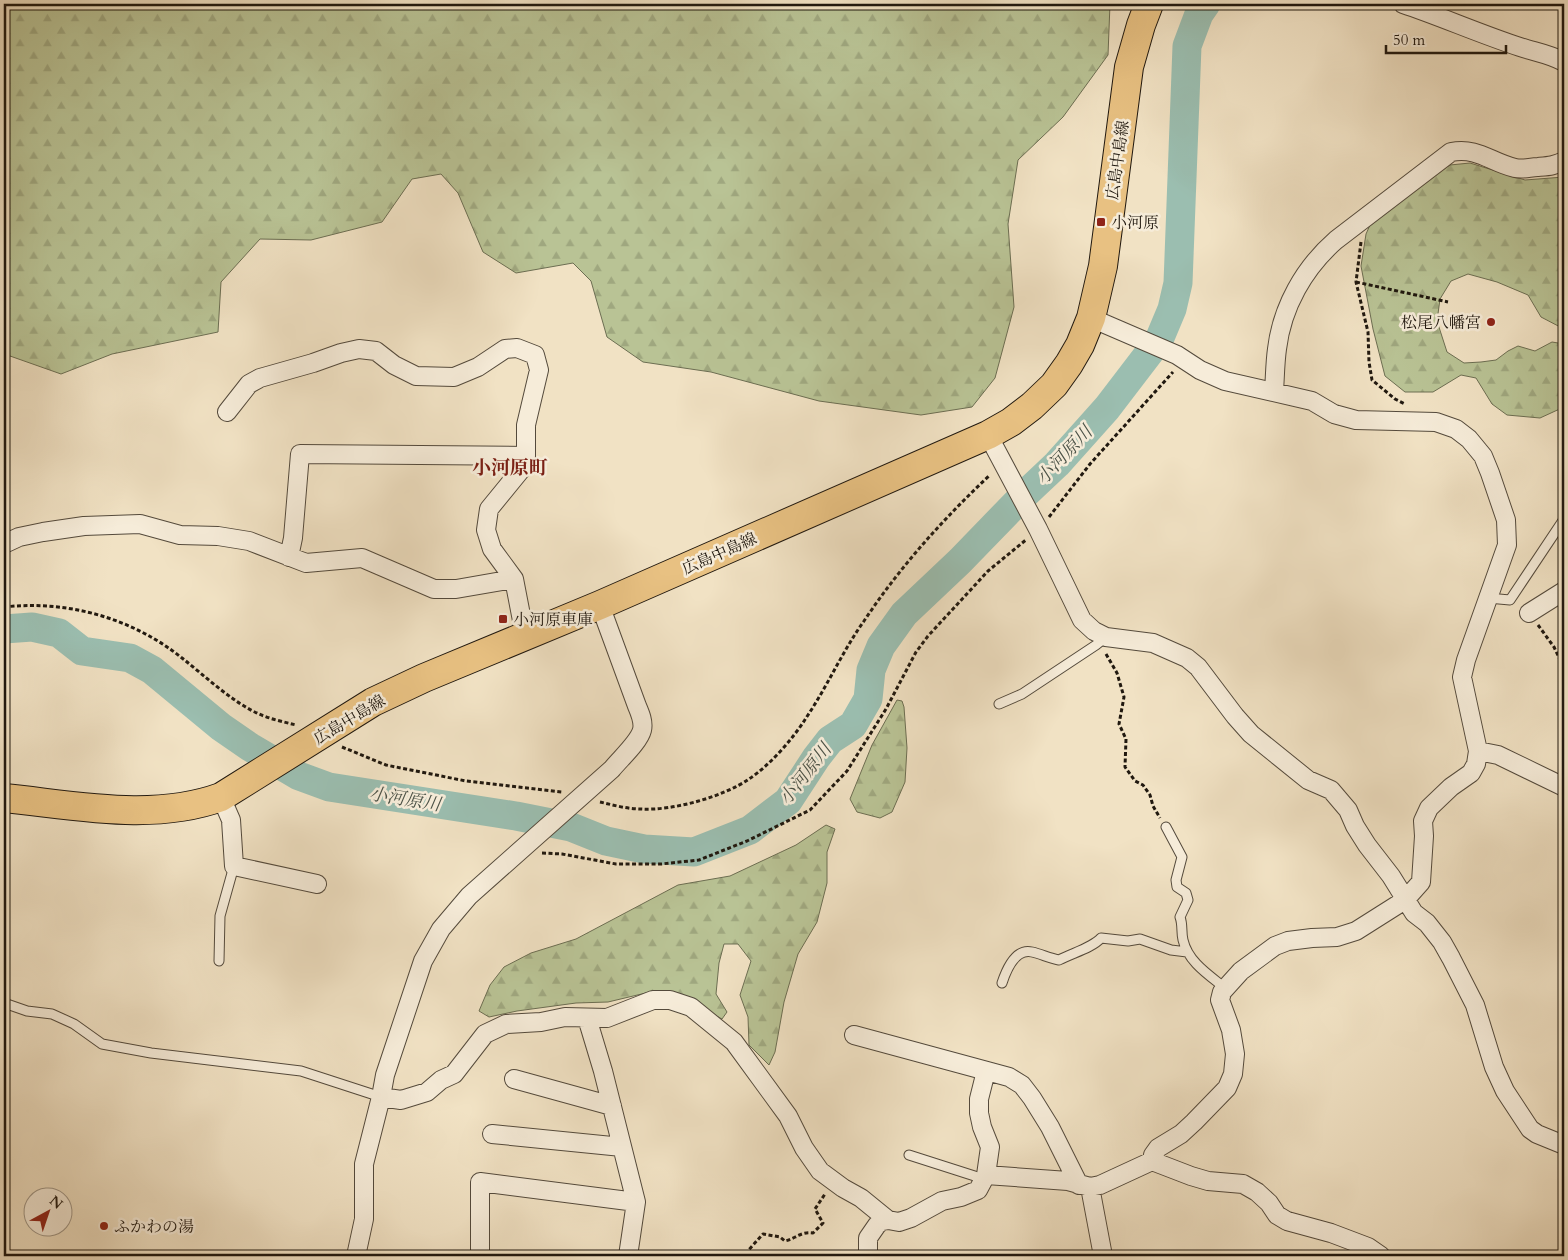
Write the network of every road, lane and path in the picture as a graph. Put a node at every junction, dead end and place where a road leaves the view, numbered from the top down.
1 (1149, 4) edge
2 (1403, 4) edge
3 (1564, 62) edge
4 (1564, 161) edge
5 (1364, 219) junction
6 (1356, 282) junction
7 (1448, 302) dead end
8 (1091, 318) junction
9 (1180, 358) junction
10 (1274, 392) junction
11 (227, 412) dead end
12 (1436, 422) junction
13 (988, 435) junction
14 (526, 456) junction
15 (1003, 463) junction
16 (1564, 519) edge
17 (1038, 528) junction
18 (4, 544) edge
19 (289, 557) junction
20 (514, 579) junction
21 (1564, 591) edge
22 (1488, 598) junction
23 (600, 605) junction
24 (4, 607) edge
25 (1529, 613) joint
26 (525, 636) junction
27 (1102, 640) junction
28 (1564, 668) edge
29 (999, 704) dead end
30 (316, 739) junction
31 (1478, 752) junction
32 (1564, 787) edge
33 (221, 797) junction
34 (4, 798) edge
35 (578, 798) junction
36 (1166, 827) joint
37 (519, 850) junction
38 (234, 866) junction
39 (317, 884) dead end
40 (1405, 900) junction
41 (1188, 952) junction
42 (219, 961) dead end
43 (1002, 984) dead end
44 (1225, 988) junction
45 (4, 1003) edge
46 (587, 1018) junction
47 (854, 1034) dead end
48 (986, 1071) junction
49 (514, 1079) dead end
50 (381, 1097) junction
51 (612, 1106) junction
52 (492, 1134) dead end
53 (1564, 1145) edge
54 (622, 1147) junction
55 (909, 1155) dead end
56 (1152, 1161) junction
57 (985, 1177) junction
58 (834, 1182) junction
59 (1085, 1186) junction
60 (636, 1202) junction
61 (888, 1220) junction
62 (744, 1254) dead end
63 (356, 1256) edge
64 (480, 1256) edge
65 (628, 1256) edge
66 (868, 1256) edge
67 (1103, 1256) edge
68 (1381, 1256) edge

1 - 8 main road, 広島中島線
2 - 3 street
4 - 5 street
5 - 6 path
5 - 10 street
6 - 7 path
6 - 12 path
8 - 9 street
8 - 13 main road, 広島中島線
9 - 10 street
9 - 17 path
10 - 12 street
11 - 14 street
12 - 22 street
13 - 15 street
13 - 23 main road, 広島中島線
14 - 19 street
14 - 20 street
15 - 17 street
15 - 35 path
16 - 22 lane
17 - 27 street
17 - 37 path
18 - 19 street
19 - 20 street
20 - 26 street
21 - 25 street
22 - 31 street
23 - 26 main road, 広島中島線
23 - 35 street
24 - 30 path
25 - 28 path
26 - 30 main road, 広島中島線
27 - 29 lane
27 - 36 path
27 - 40 street
30 - 33 main road, 広島中島線
30 - 35 path
31 - 32 street
31 - 40 street
33 - 34 main road, 広島中島線
33 - 38 street
35 - 37 street
36 - 41 lane
37 - 50 street
38 - 39 street
38 - 42 lane
40 - 44 street
40 - 53 street
41 - 43 lane
41 - 44 lane
44 - 56 street
45 - 50 lane
46 - 50 street
46 - 51 street
46 - 58 street
47 - 48 street
48 - 57 street
48 - 59 street
49 - 51 street
50 - 63 street
51 - 54 street
52 - 54 street
54 - 60 street
55 - 57 lane
56 - 59 street
56 - 68 street
57 - 59 street
57 - 61 street
58 - 61 street
58 - 62 path
59 - 67 street
60 - 64 street
60 - 65 street
61 - 66 street

